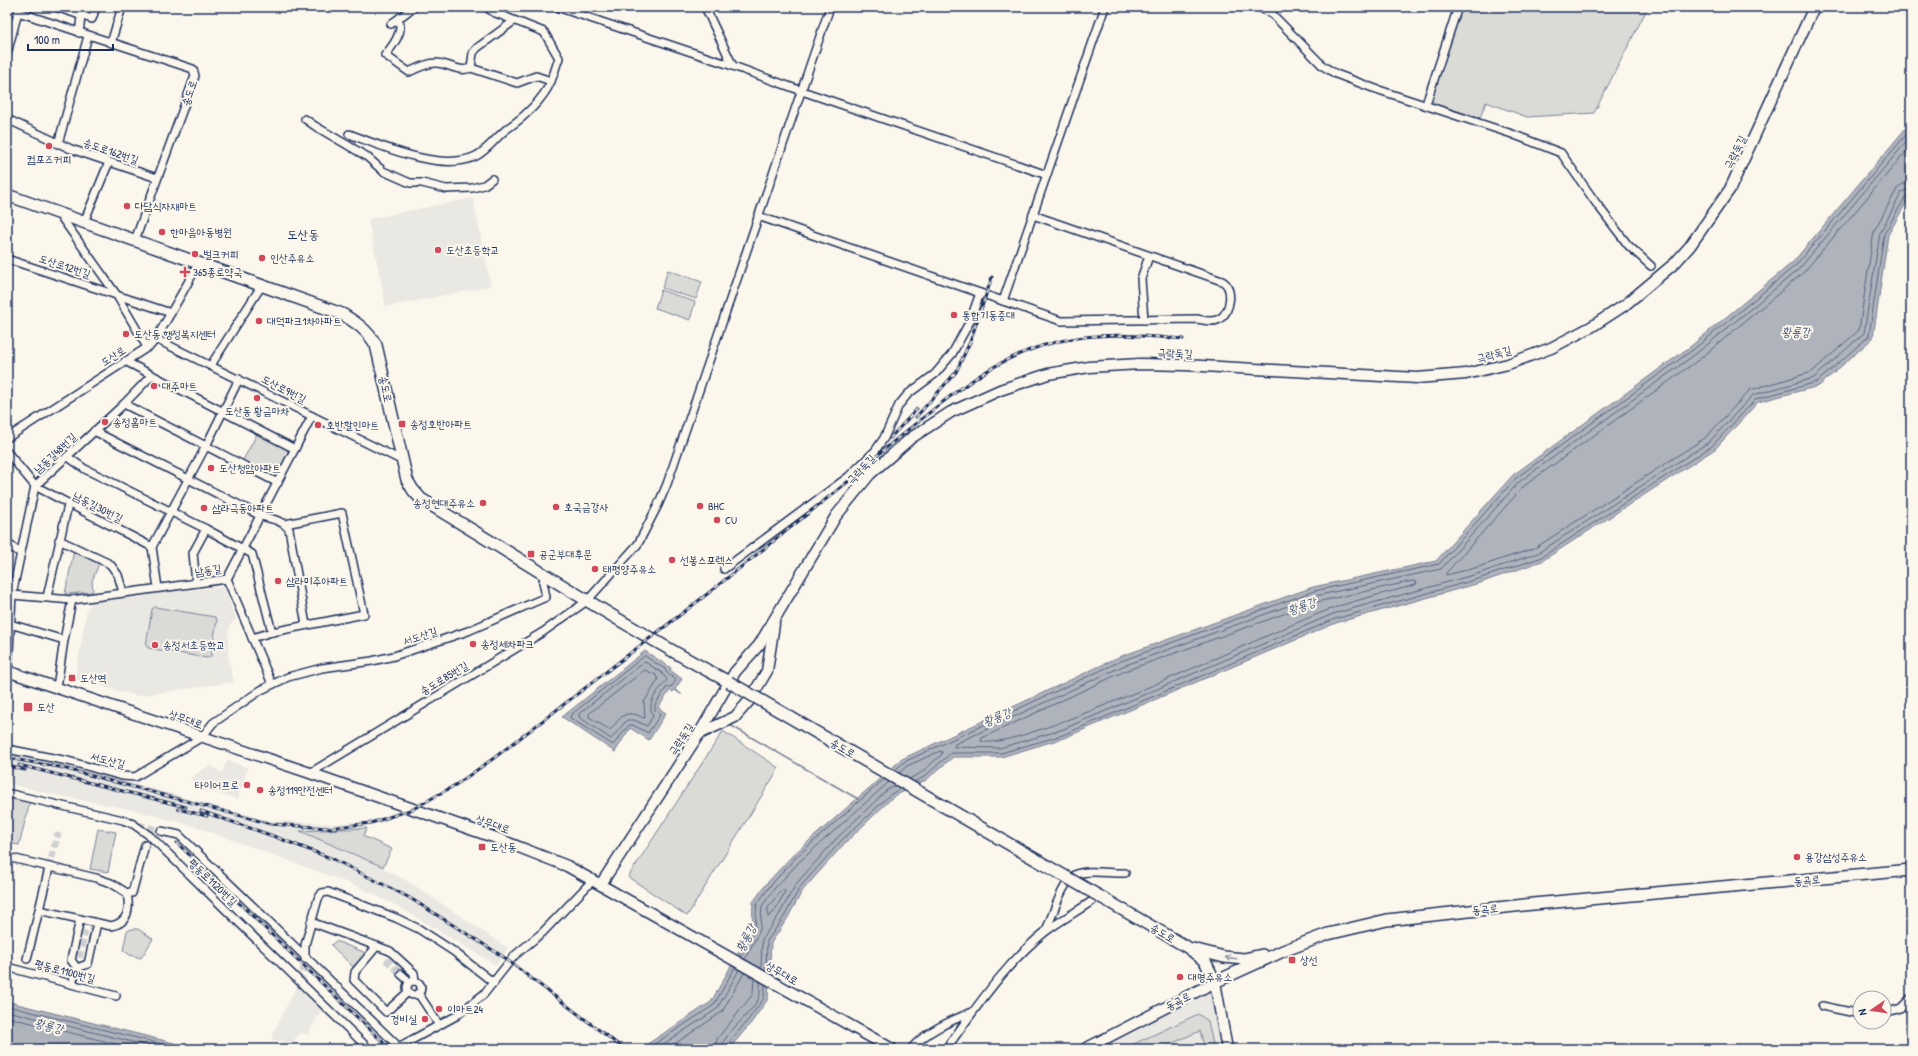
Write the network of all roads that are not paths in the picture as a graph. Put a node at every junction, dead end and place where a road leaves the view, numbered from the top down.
1 (56, 7) edge
2 (96, 7) edge
3 (122, 7) edge
4 (414, 7) edge
5 (486, 7) edge
6 (557, 7) edge
7 (705, 7) edge
8 (830, 7) edge
9 (1105, 7) edge
10 (1259, 7) edge
11 (1458, 7) edge
12 (1814, 7) edge
13 (18, 9) edge
14 (80, 12) edge
15 (514, 21) junction
16 (79, 33) junction
17 (88, 36) junction
18 (111, 43) junction
19 (7, 54) edge
20 (733, 66) junction
21 (471, 68) junction
22 (551, 81) junction
23 (802, 91) junction
24 (1426, 104) junction
25 (7, 119) edge
26 (305, 119) dead end
27 (349, 134) dead end
28 (58, 144) junction
29 (109, 162) junction
30 (1047, 175) junction
31 (157, 178) junction
32 (492, 179) dead end
33 (7, 196) edge
34 (58, 213) junction
35 (1033, 215) junction
36 (758, 216) junction
37 (84, 222) junction
38 (136, 240) junction
39 (1149, 256) junction
40 (7, 259) edge
41 (199, 263) junction
42 (1651, 266) dead end
43 (262, 285) junction
44 (980, 293) junction
45 (116, 294) junction
46 (1003, 301) junction
47 (171, 313) junction
48 (1144, 320) junction
49 (156, 339) junction
50 (147, 347) junction
51 (126, 361) junction
52 (211, 366) junction
53 (152, 375) junction
54 (239, 379) junction
55 (124, 404) junction
56 (223, 411) junction
57 (312, 416) junction
58 (94, 431) junction
59 (7, 438) edge
60 (206, 446) junction
61 (295, 449) junction
62 (7, 452) edge
63 (68, 457) junction
64 (402, 460) junction
65 (188, 480) junction
66 (278, 483) junction
67 (35, 486) junction
68 (68, 505) junction
69 (172, 512) junction
70 (261, 516) junction
71 (285, 524) junction
72 (206, 529) junction
73 (59, 540) junction
74 (7, 543) edge
75 (152, 547) junction
76 (243, 549) junction
77 (20, 553) junction
78 (724, 569) dead end
79 (545, 574) junction
80 (227, 579) junction
81 (196, 583) junction
82 (158, 588) junction
83 (123, 592) junction
84 (12, 595) junction
85 (47, 597) junction
86 (72, 600) junction
87 (587, 601) junction
88 (775, 618) junction
89 (10, 624) junction
90 (306, 625) junction
91 (272, 632) junction
92 (252, 638) junction
93 (64, 640) junction
94 (7, 671) edge
95 (729, 682) junction
96 (272, 684) junction
97 (57, 686) junction
98 (699, 734) junction
99 (202, 737) junction
100 (7, 749) edge
101 (310, 773) junction
102 (7, 795) edge
103 (161, 831) tunnel mouth
104 (145, 845) dead end
105 (7, 857) edge
106 (49, 868) junction
107 (1911, 870) edge
108 (1125, 873) dead end
109 (600, 883) junction
110 (127, 893) junction
111 (1099, 896) junction
112 (39, 910) junction
113 (80, 920) junction
114 (311, 922) junction
115 (97, 923) junction
116 (1045, 932) junction
117 (377, 946) junction
118 (1186, 947) junction
119 (1283, 951) junction
120 (305, 958) junction
121 (27, 959) dead end
122 (7, 967) edge
123 (77, 968) junction
124 (401, 974) tunnel mouth
125 (412, 982) junction
126 (494, 982) junction
127 (1215, 982) junction
128 (72, 984) junction
129 (408, 992) junction
130 (418, 993) junction
131 (116, 996) dead end
132 (1911, 998) edge
133 (1822, 1006) dead end
134 (1892, 1010) edge
135 (1852, 1012) edge
136 (970, 1013) junction
137 (439, 1026) junction
138 (397, 1048) edge
139 (369, 1049) edge
140 (892, 1049) edge
141 (911, 1049) edge
142 (946, 1049) edge
143 (1085, 1049) edge
144 (1227, 1049) edge

1 - 14 street
2 - 14 street
3 - 18 street
4 - 21 street
5 - 15 street
6 - 20 street
7 - 20 street
8 - 23 street
9 - 30 street
10 - 24 street
11 - 24 street
12 - 88 street, 극락둑길
13 - 16 street, 송도로
13 - 19 street, 송도로
14 - 16 street
15 - 21 street
15 - 22 street
16 - 17 street, 송도로
17 - 18 street, 송도로
17 - 28 street
18 - 31 street, 송도로
20 - 23 street
21 - 22 street
22 - 27 street
23 - 30 street
23 - 36 street
24 - 42 street
25 - 28 street, 송도로162번길
26 - 32 street
28 - 29 street, 송도로162번길
29 - 31 street, 송도로162번길
29 - 37 street
30 - 35 street
31 - 38 street, 송도로
33 - 34 main road, 송도로
34 - 37 main road, 송도로
34 - 45 street, 도산로12번길
35 - 39 street
35 - 46 street
36 - 44 street
36 - 87 street
37 - 38 main road, 송도로
38 - 41 main road, 송도로
39 - 48 street
39 - 48 street
40 - 45 street, 도산로12번길
41 - 43 main road, 송도로
41 - 47 street, 도산로
43 - 52 street
43 - 64 main road, 송도로
44 - 46 street
44 - 78 street
45 - 47 street
45 - 50 street, 도산로12번길
46 - 48 street
47 - 49 street, 도산로
49 - 50 street, 도산로
49 - 52 street, 도산로9번길
50 - 51 street, 도산로
51 - 53 street
51 - 59 street, 도산로
52 - 54 street, 도산로9번길
53 - 55 street, 남동길48번길
53 - 56 street
54 - 56 street
54 - 57 street, 도산로9번길
55 - 58 street, 남동길48번길
55 - 60 street
56 - 60 street
56 - 61 street
57 - 61 street, 남동길
57 - 64 street, 도산로9번길
58 - 63 street, 남동길48번길
58 - 65 street
60 - 65 street
60 - 66 street
61 - 66 street, 남동길
62 - 67 street
63 - 67 street, 남동길48번길
63 - 69 street
64 - 79 main road, 송도로
65 - 69 street
65 - 70 street
66 - 70 street, 남동길
67 - 68 street, 남동길30번길
67 - 77 street, 남동길48번길
68 - 73 street
68 - 75 street, 남동길30번길
69 - 72 street
69 - 75 street
70 - 71 street
70 - 76 street, 남동길
71 - 90 street
71 - 90 street
72 - 76 street
72 - 81 street
73 - 83 street
73 - 85 street
74 - 77 street
75 - 82 street
76 - 80 street, 남동길
76 - 91 street
77 - 84 street, 남동길48번길
79 - 87 main road, 송도로
79 - 96 street, 서도산길
80 - 81 street, 남동길
80 - 92 street
81 - 82 street, 남동길
82 - 83 street, 남동길
83 - 86 street, 남동길
84 - 85 street, 남동길
84 - 89 street, 남동길48번길
85 - 86 street, 남동길
86 - 93 street
87 - 95 main road, 송도로
87 - 101 street, 송도로85번길
88 - 95 street, 극락둑길
88 - 98 street
89 - 93 street
89 - 94 street, 상무대로
90 - 91 street
91 - 92 street
92 - 96 street
93 - 97 street
94 - 97 street, 상무대로
95 - 98 street, 극락둑길
95 - 111 main road, 송도로, bridge
96 - 99 street, 서도산길
97 - 99 street, 상무대로
98 - 109 street, 극락둑길
99 - 100 street, 서도산길
99 - 101 street, 상무대로
101 - 109 street, 상무대로
102 - 139 street, 평동로1120번길
103 - 120 street
104 - 110 street
105 - 106 street
106 - 110 street
106 - 112 street
107 - 119 main road, 동곡로
108 - 116 street
109 - 126 street
109 - 140 street, 상무대로
110 - 115 street
111 - 116 street
111 - 118 main road, 송도로
112 - 113 street
112 - 121 street
113 - 115 street
113 - 123 street
114 - 117 street
114 - 120 street
114 - 126 street
115 - 123 street
116 - 136 street
117 - 125 street
117 - 129 street
119 -> 118 main road
118 - 127 main road, 송도로
119 - 127 main road, 동곡로
120 - 138 street
122 - 128 street, 평동로1100번길
123 - 128 street
124 - 125 street
125 - 129 street
125 - 130 street
126 - 137 street
127 - 143 street, 동곡로
127 - 144 street
128 - 131 street, 평동로1100번길
129 - 130 street
130 - 137 street
132 - 134 street
133 - 135 street
136 - 141 street
136 - 142 street
137 - 138 street

